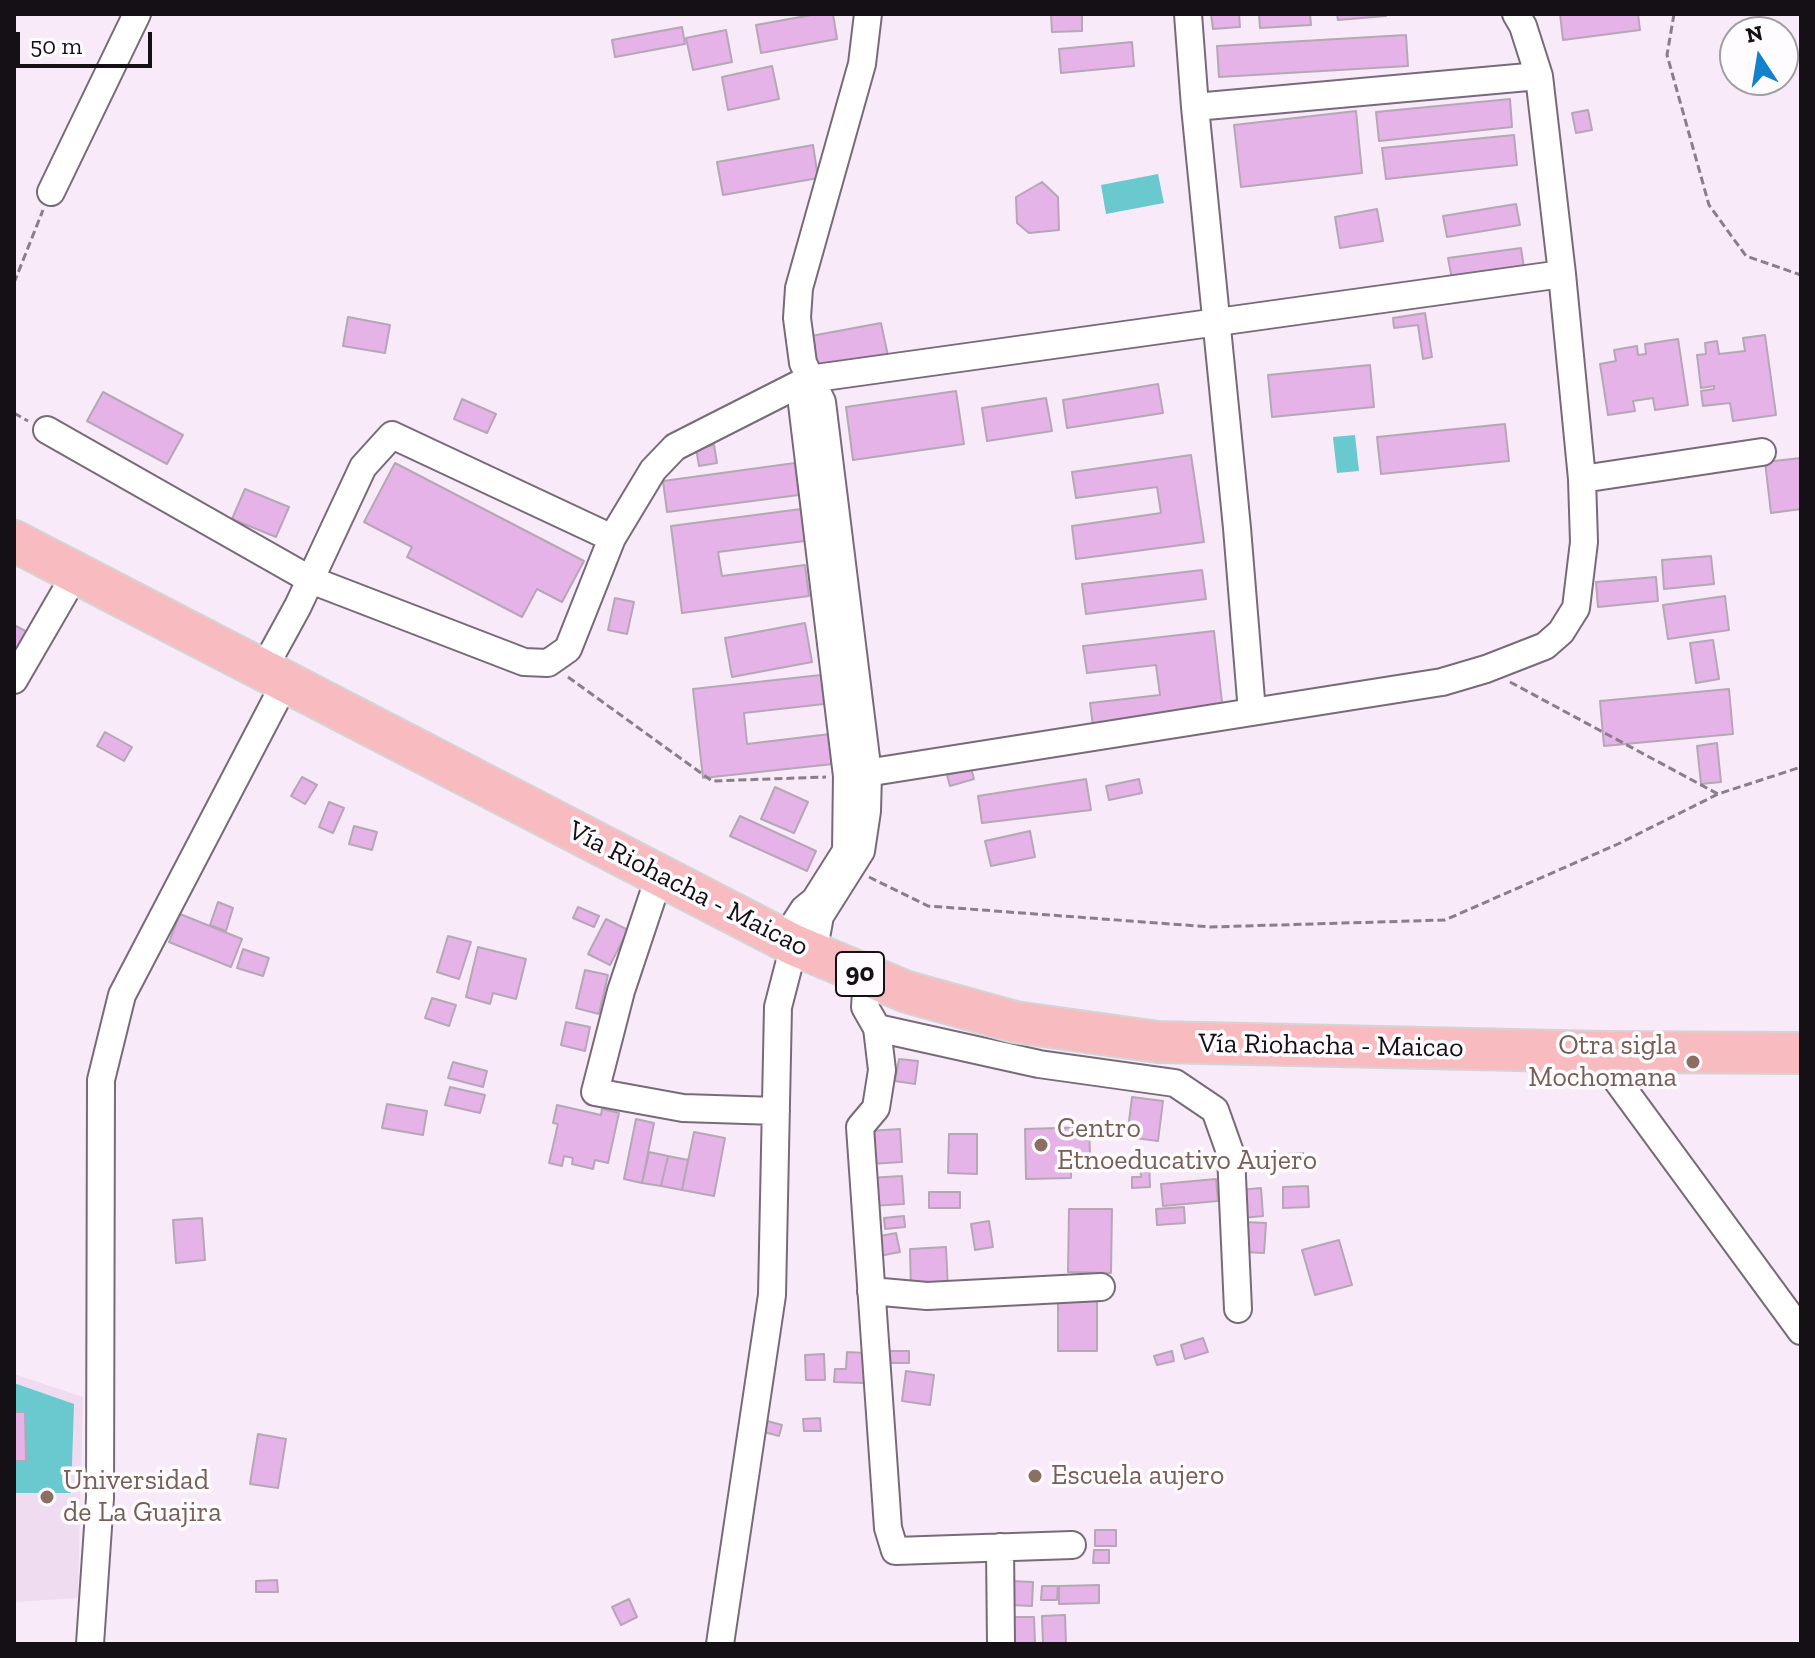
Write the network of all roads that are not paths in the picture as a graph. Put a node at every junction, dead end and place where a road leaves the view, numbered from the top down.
1 (137, 14) edge
2 (868, 14) edge
3 (1188, 14) edge
4 (1516, 14) edge
5 (1539, 76) junction
6 (1195, 107) junction
7 (51, 192) road end
8 (1562, 274) junction
9 (1216, 322) junction
10 (809, 379) junction
11 (47, 430) dead end
12 (1762, 452) dead end
13 (1582, 479) junction
14 (612, 538) junction
15 (14, 541) edge
16 (76, 573) junction
17 (311, 580) junction
18 (274, 675) junction
19 (14, 680) edge
20 (1252, 712) junction
21 (857, 775) junction
22 (659, 877) junction
23 (803, 933) junction
24 (867, 977) junction
25 (877, 1028) junction
26 (1605, 1052) junction
27 (1801, 1053) edge
28 (776, 1111) junction
29 (1101, 1287) dead end
30 (871, 1291) junction
31 (1238, 1309) dead end
32 (1801, 1331) edge
33 (1072, 1545) dead end
34 (1000, 1547) junction
35 (90, 1644) edge
36 (720, 1644) edge
37 (1001, 1644) edge

1 - 7 street
2 - 10 street
3 - 6 street
4 - 5 street
5 - 6 street
5 - 8 street
6 - 9 street
8 - 9 street
8 - 13 street
9 - 10 street
9 - 20 street
10 - 14 street
10 - 21 street
11 - 17 street
12 - 13 street
13 - 20 street
14 - 17 street
14 - 17 street
15 - 16 highway, Vía Riohacha - Maicao / 90
16 - 18 highway, Vía Riohacha - Maicao / 90
16 - 19 street
17 - 18 street
18 - 22 highway, Vía Riohacha - Maicao / 90
18 - 35 street
20 - 21 street
21 - 23 street
21 - 23 street
22 - 23 highway, Vía Riohacha - Maicao / 90
22 - 28 street
23 - 24 highway, Vía Riohacha - Maicao / 90
23 - 28 street
24 - 25 street
24 - 26 highway, Vía Riohacha - Maicao / 90
25 - 30 street
25 - 31 street
26 - 27 highway, Vía Riohacha - Maicao / 90
26 - 32 street
28 - 36 street
29 - 30 street
30 - 34 street
33 - 34 street
34 - 37 street

